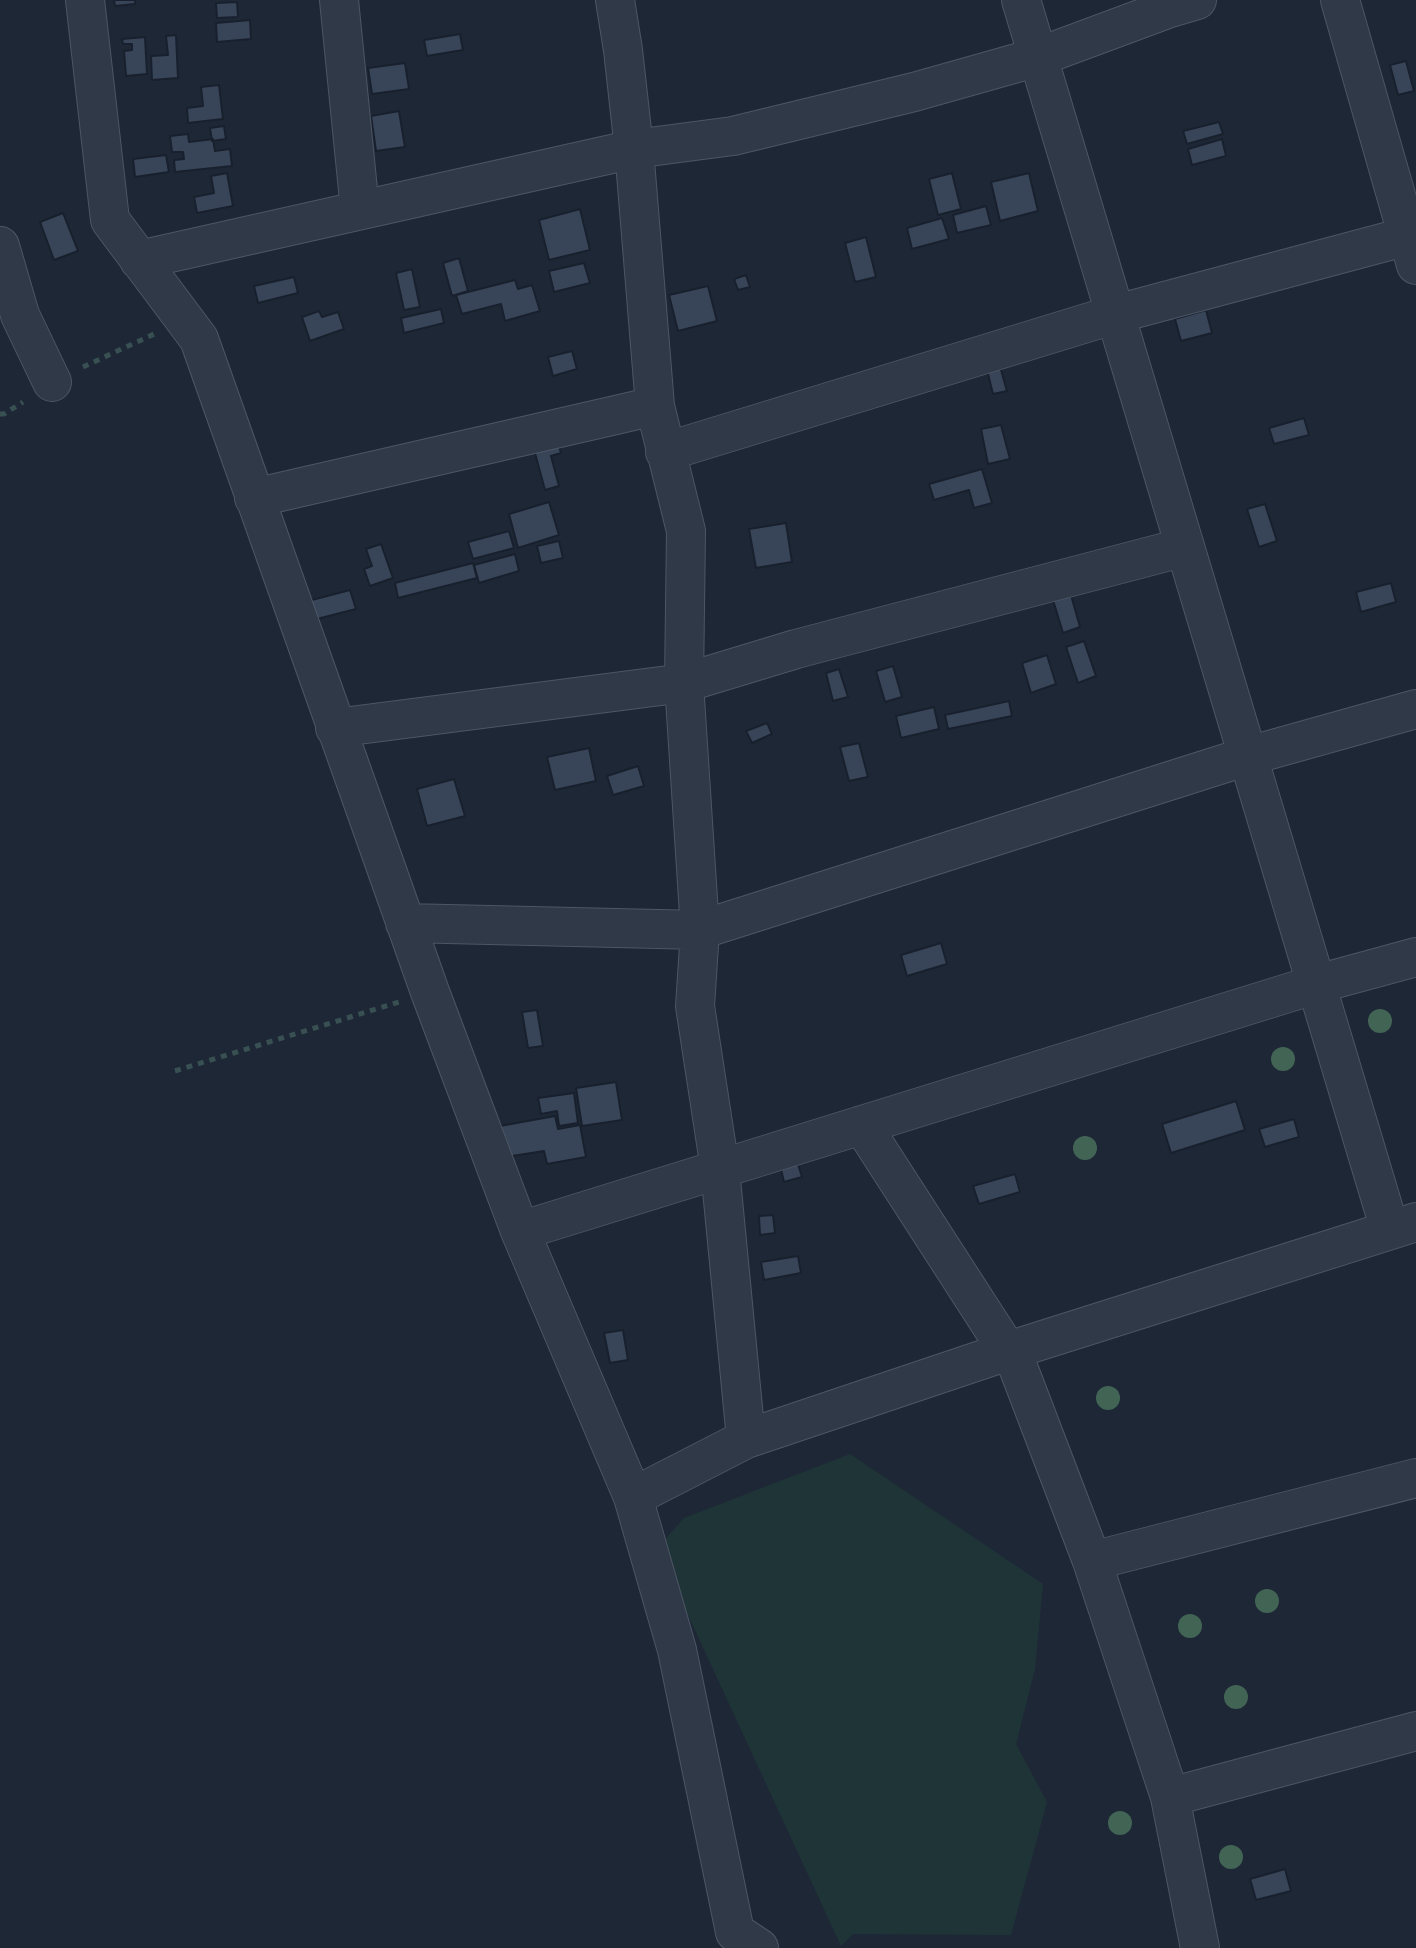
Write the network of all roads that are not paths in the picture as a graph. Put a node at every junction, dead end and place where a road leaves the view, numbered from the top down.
1 (85, 0) edge
2 (339, 0) edge
3 (615, 0) edge
4 (1021, 0) edge
5 (1197, 0) edge
6 (1340, 0) edge
7 (1038, 57) junction
8 (634, 149) junction
9 (360, 210) junction
10 (0, 246) edge
11 (1412, 250) edge
12 (139, 260) junction
13 (1116, 314) junction
14 (52, 382) road end
15 (655, 406) junction
16 (665, 452) junction
17 (254, 498) junction
18 (1185, 547) junction
19 (684, 683) junction
20 (1416, 709) edge
21 (335, 728) junction
22 (1248, 756) junction
23 (405, 923) junction
24 (700, 930) junction
25 (1416, 957) edge
26 (1317, 984) junction
27 (862, 1125) junction
28 (720, 1169) junction
29 (1403, 1226) edge
30 (520, 1231) junction
31 (1008, 1351) junction
32 (746, 1439) junction
33 (1416, 1478) edge
34 (633, 1497) junction
35 (1092, 1561) junction
36 (1416, 1731) edge
37 (1170, 1797) junction
38 (759, 1948) edge
39 (1200, 1948) edge

1 - 12 street
2 - 9 street
3 - 8 street
4 - 7 street
5 - 7 street
6 - 11 street
7 - 8 street
7 - 13 street
8 - 9 street
8 - 15 street
9 - 12 street
10 - 14 street
11 - 13 street
12 - 17 street
13 - 16 street
13 - 18 street
15 - 16 street
15 - 17 street
16 - 19 street
17 - 21 street
18 - 19 street
18 - 22 street
19 - 21 street
19 - 24 street
20 - 22 street
21 - 23 street
22 - 24 street
22 - 26 street
23 - 24 street
23 - 30 street
24 - 28 street
25 - 26 street
26 - 27 street
26 - 29 street
27 - 28 street
27 - 31 street
28 - 30 street
28 - 32 street
29 - 31 street
30 - 34 street
31 - 32 street
31 - 35 street
32 - 34 street
33 - 35 street
34 - 38 street
35 - 37 street
36 - 37 street
37 - 39 street

